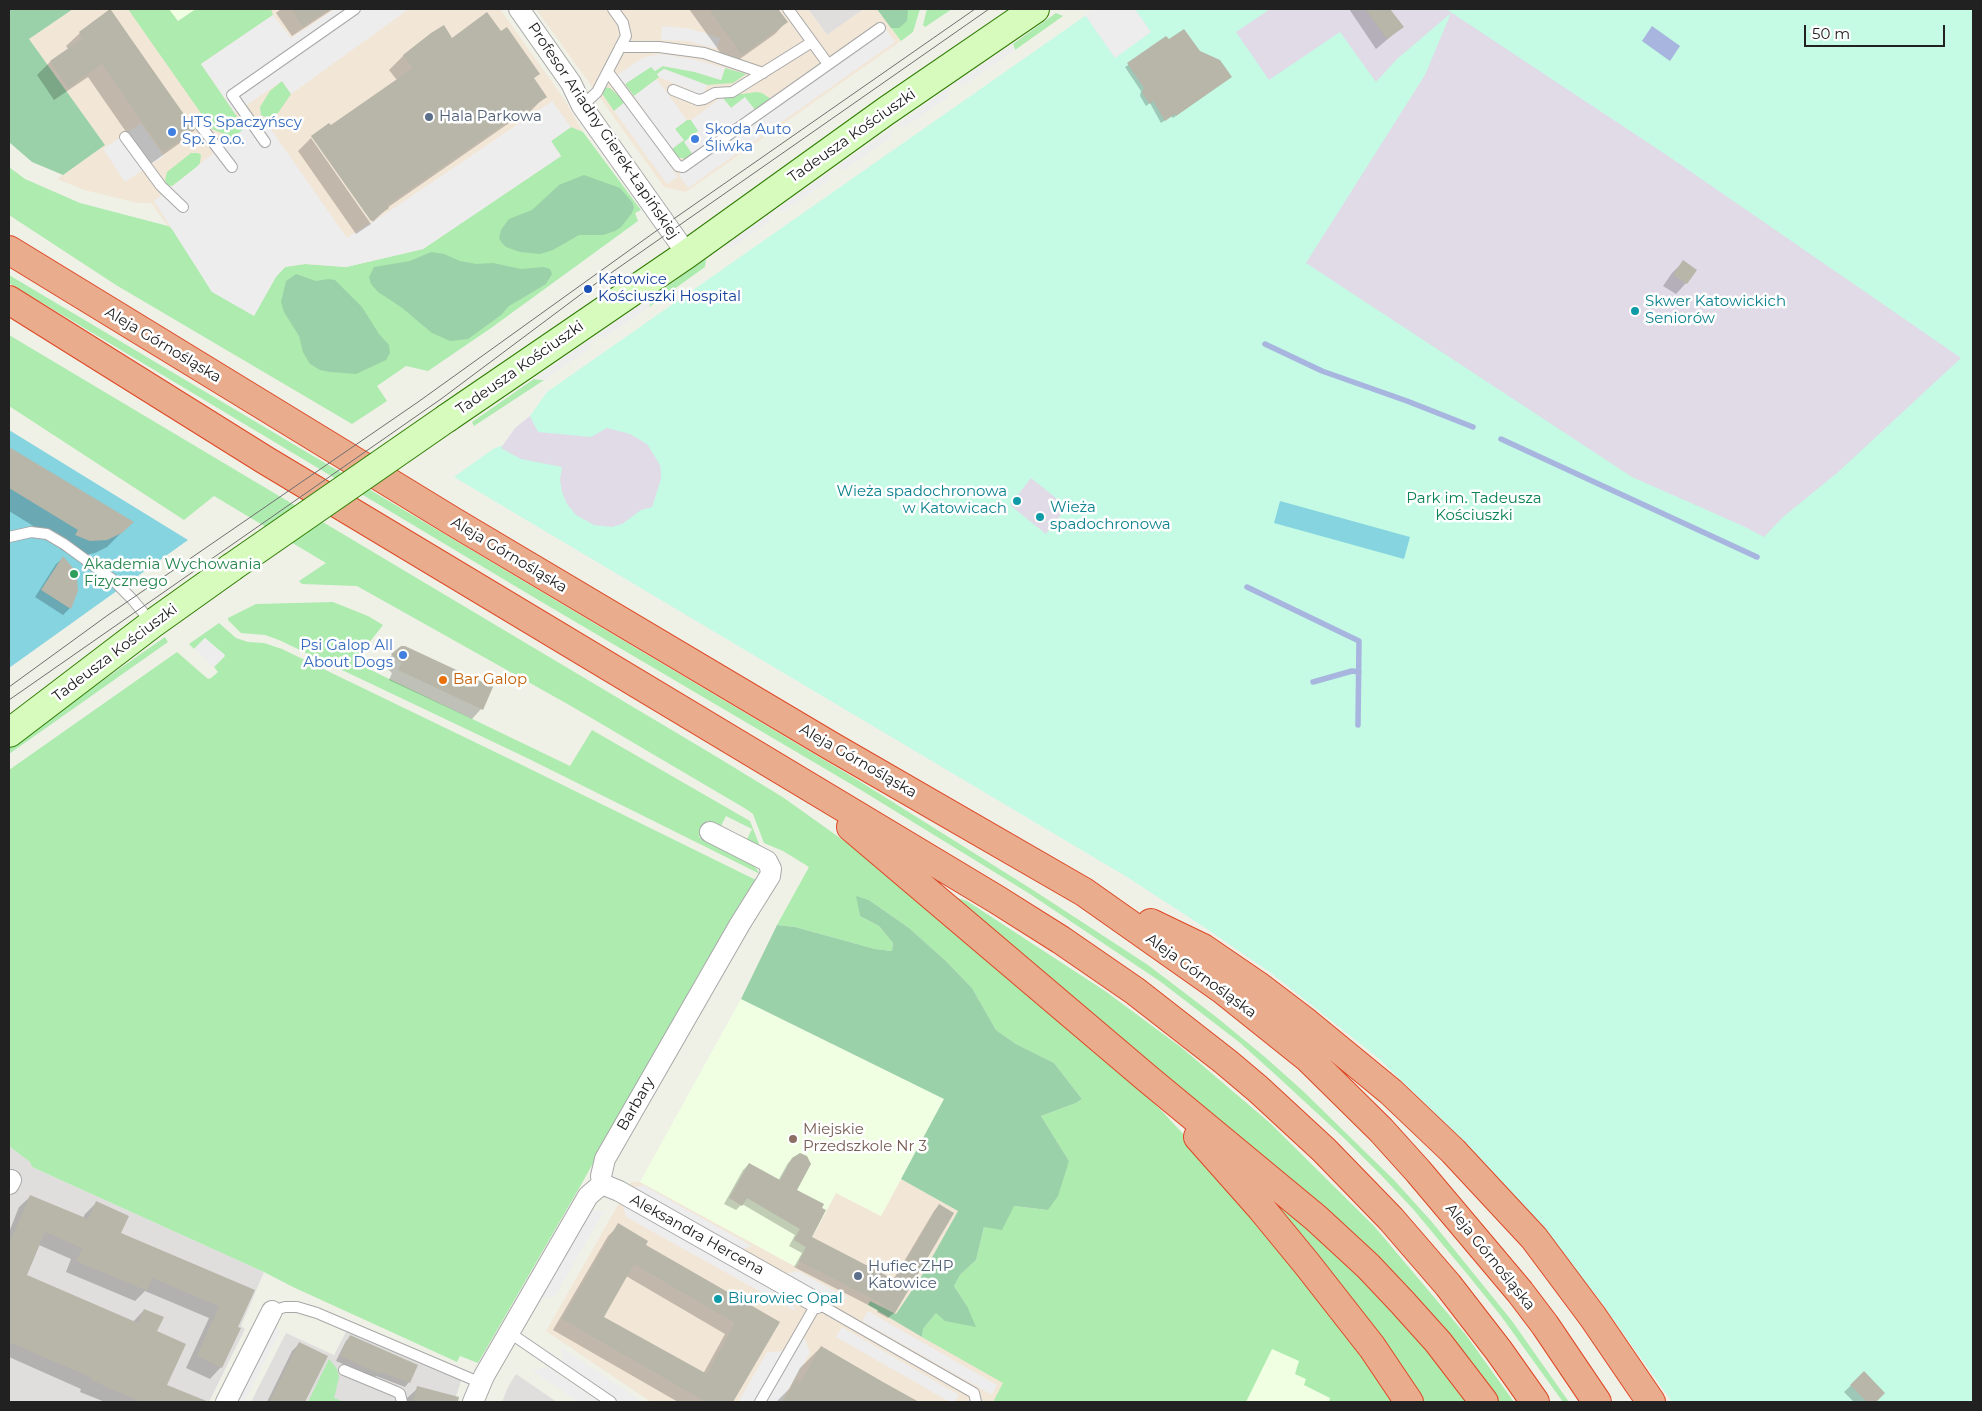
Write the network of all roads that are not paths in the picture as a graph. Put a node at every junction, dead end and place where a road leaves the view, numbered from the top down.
1 (356, 9) edge
2 (519, 9) edge
3 (613, 9) edge
4 (788, 9) edge
5 (1035, 9) edge
6 (880, 28) dead end
7 (812, 42) junction
8 (620, 47) junction
9 (828, 64) junction
10 (608, 72) junction
11 (763, 73) junction
12 (673, 90) dead end
13 (582, 106) junction
14 (200, 125) dead end
15 (125, 137) dead end
16 (265, 142) dead end
17 (232, 167) dead end
18 (183, 207) dead end
19 (9, 250) edge
20 (687, 254) junction
21 (9, 300) edge
22 (9, 537) edge
23 (152, 624) junction
24 (9, 733) edge
25 (782, 770) junction
26 (710, 832) dead end
27 (1084, 892) junction
28 (1148, 1079) junction
29 (602, 1184) junction
30 (817, 1303) junction
31 (272, 1311) joint
32 (510, 1333) junction
33 (344, 1370) dead end
34 (481, 1383) junction
35 (226, 1402) edge
36 (402, 1402) edge
37 (473, 1402) edge
38 (611, 1402) edge
39 (760, 1402) edge
40 (976, 1402) edge
41 (1409, 1402) edge
42 (1484, 1402) edge
43 (1535, 1402) edge
44 (1597, 1402) edge
45 (1651, 1402) edge

1 - 16 lane
2 - 13 street, Profesor Ariadny Gierek-Łapińskiej
3 - 8 lane
4 - 7 lane
5 - 20 street, Tadeusza Kościuszki
6 - 9 lane
7 - 9 lane
7 - 11 lane
8 - 10 lane
8 - 11 lane
9 - 10 lane
10 - 13 lane
11 - 12 lane
13 - 20 street, Profesor Ariadny Gierek-Łapińskiej
14 - 17 lane
15 - 18 lane
19 - 27 highway, Aleja Górnośląska
20 - 23 street, Tadeusza Kościuszki, bridge
21 - 25 highway
22 - 23 lane
23 - 24 street, Tadeusza Kościuszki
25 - 28 highway
25 - 43 highway
26 - 29 street, Barbary
27 - 44 highway, Aleja Górnośląska
27 - 45 highway
28 - 41 highway
28 - 42 highway
29 - 30 street, Aleksandra Hercena
29 - 32 street
30 - 39 lane
30 - 40 lane
31 - 34 lane
31 - 35 street
32 - 34 street
32 - 38 lane
33 - 36 lane
34 - 37 street

